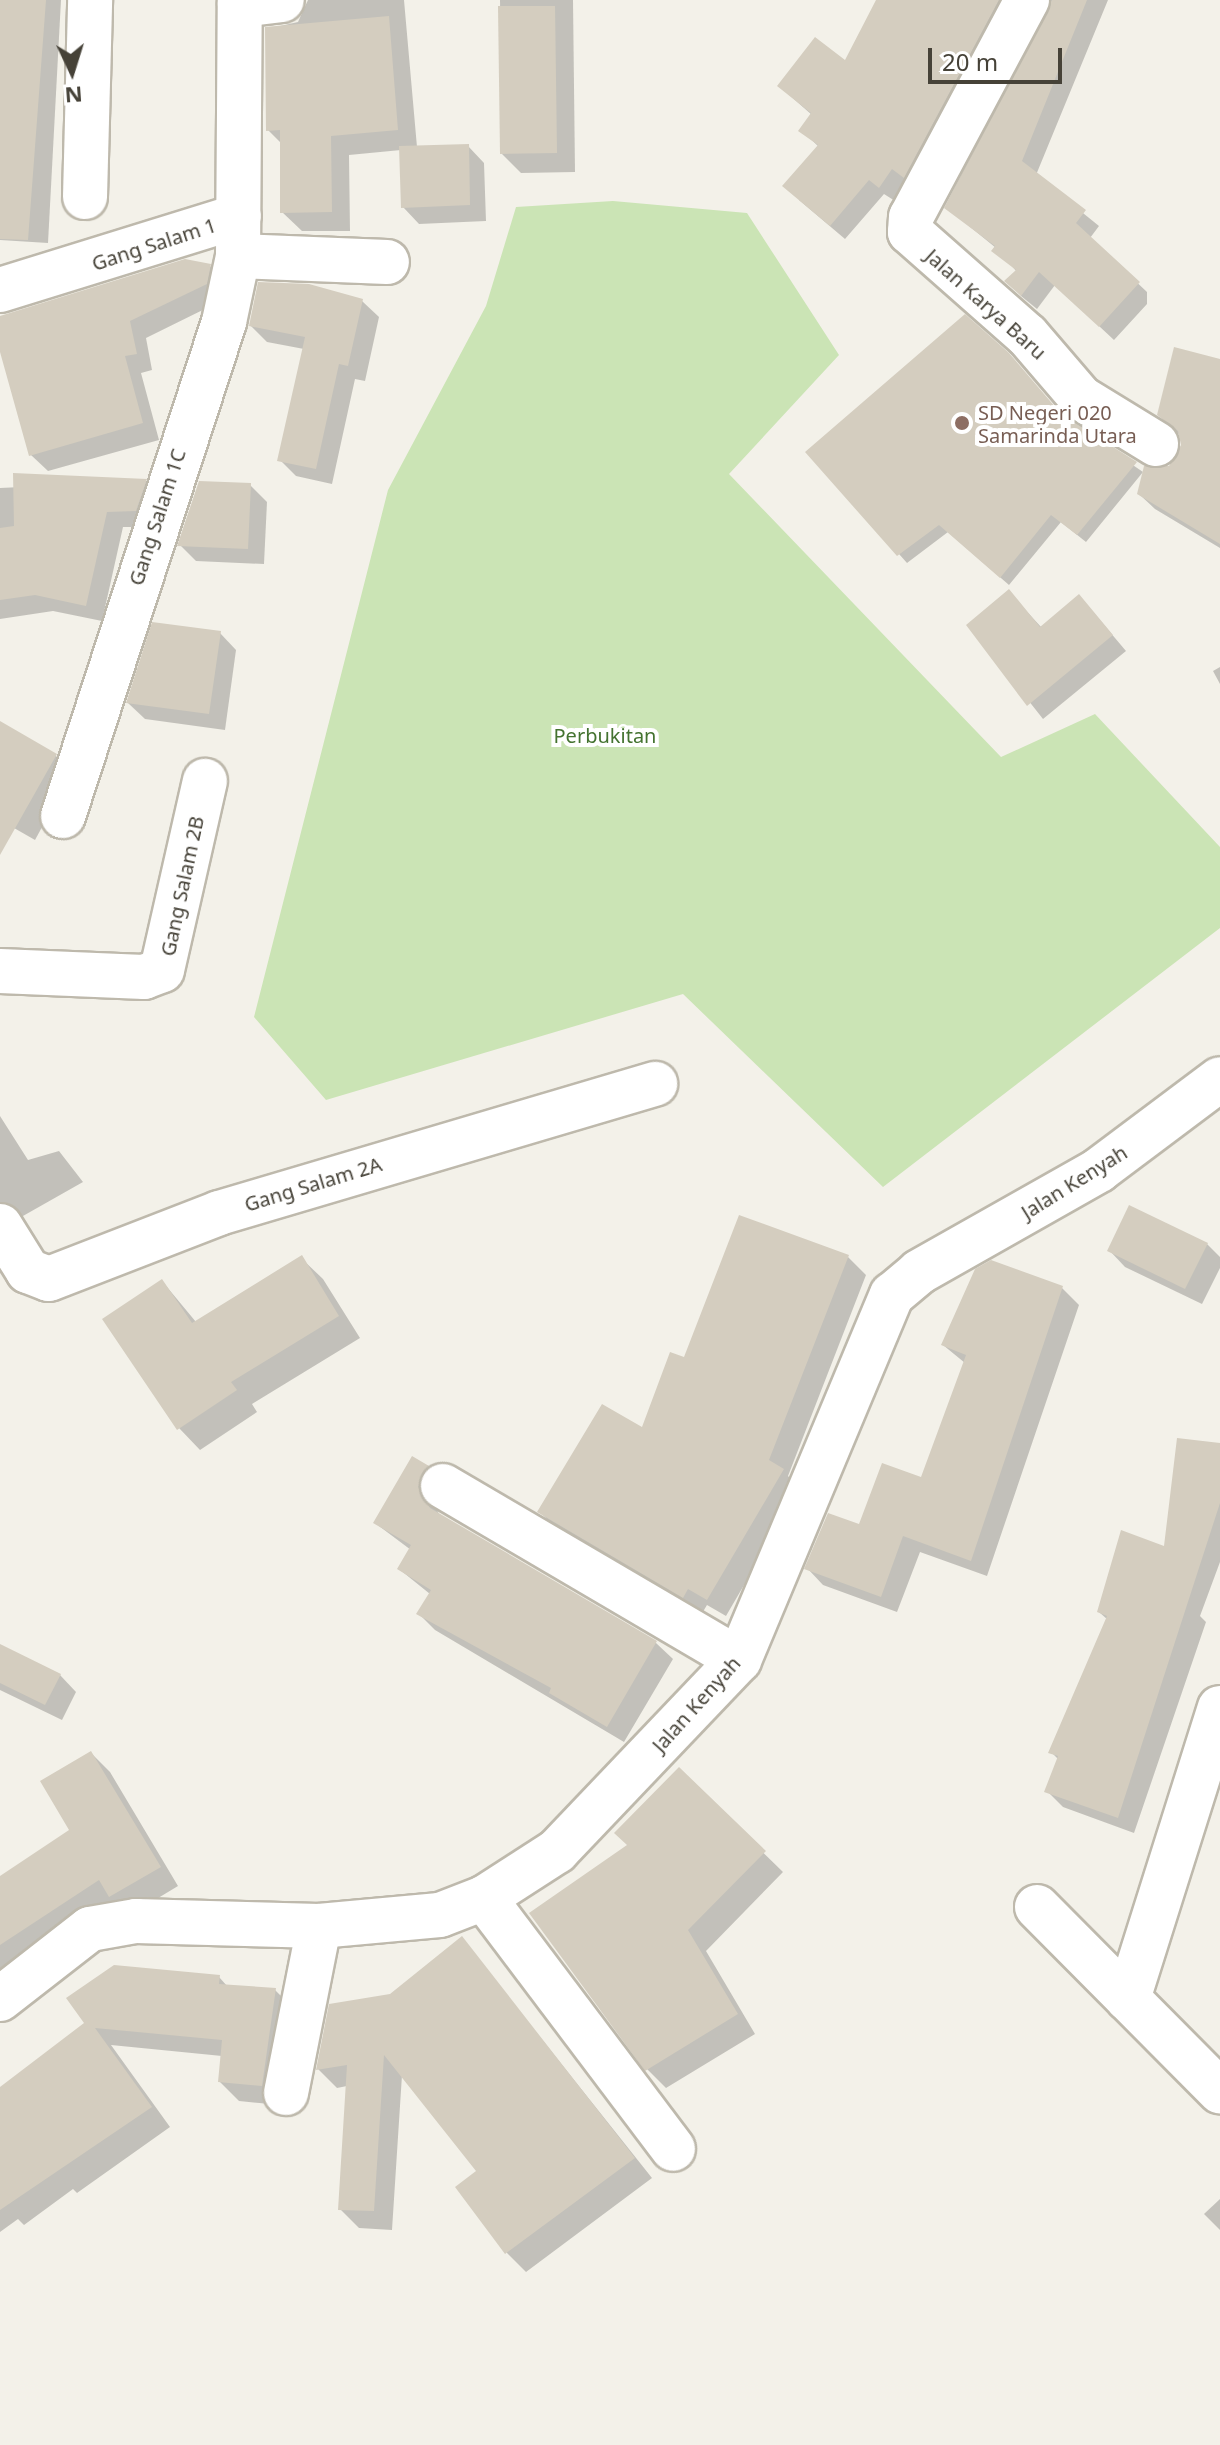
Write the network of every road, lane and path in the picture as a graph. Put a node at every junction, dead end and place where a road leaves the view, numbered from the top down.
1 (90, 0) edge
2 (1027, 0) edge
3 (254, 2) edge
4 (85, 197) dead end
5 (238, 236) junction
6 (387, 262) dead end
7 (0, 290) edge
8 (1156, 444) dead end
9 (205, 781) dead end
10 (63, 816) dead end
11 (0, 971) edge
12 (1220, 1079) edge
13 (655, 1084) dead end
14 (0, 1226) edge
15 (443, 1486) dead end
16 (739, 1660) junction
17 (1220, 1708) edge
18 (484, 1898) junction
19 (1037, 1907) dead end
20 (319, 1926) junction
21 (0, 1999) edge
22 (1128, 1999) junction
23 (1220, 2091) edge
24 (286, 2093) dead end
25 (673, 2149) dead end

1 - 4 street
2 - 8 street, Jalan Karya Baru
3 - 5 street, Gang Salam 1
5 - 6 street
5 - 7 street, Gang Salam 1
5 - 10 street, Gang Salam 1C
9 - 11 street, Gang Salam 2B
12 - 16 street, Jalan Kenyah
13 - 14 street, Gang Salam 2A
15 - 16 street
16 - 18 street, Jalan Kenyah
17 - 22 street
18 - 20 street, Jalan Kenyah
18 - 25 street
19 - 22 street
20 - 21 street, Jalan Kenyah
20 - 24 street
22 - 23 street

